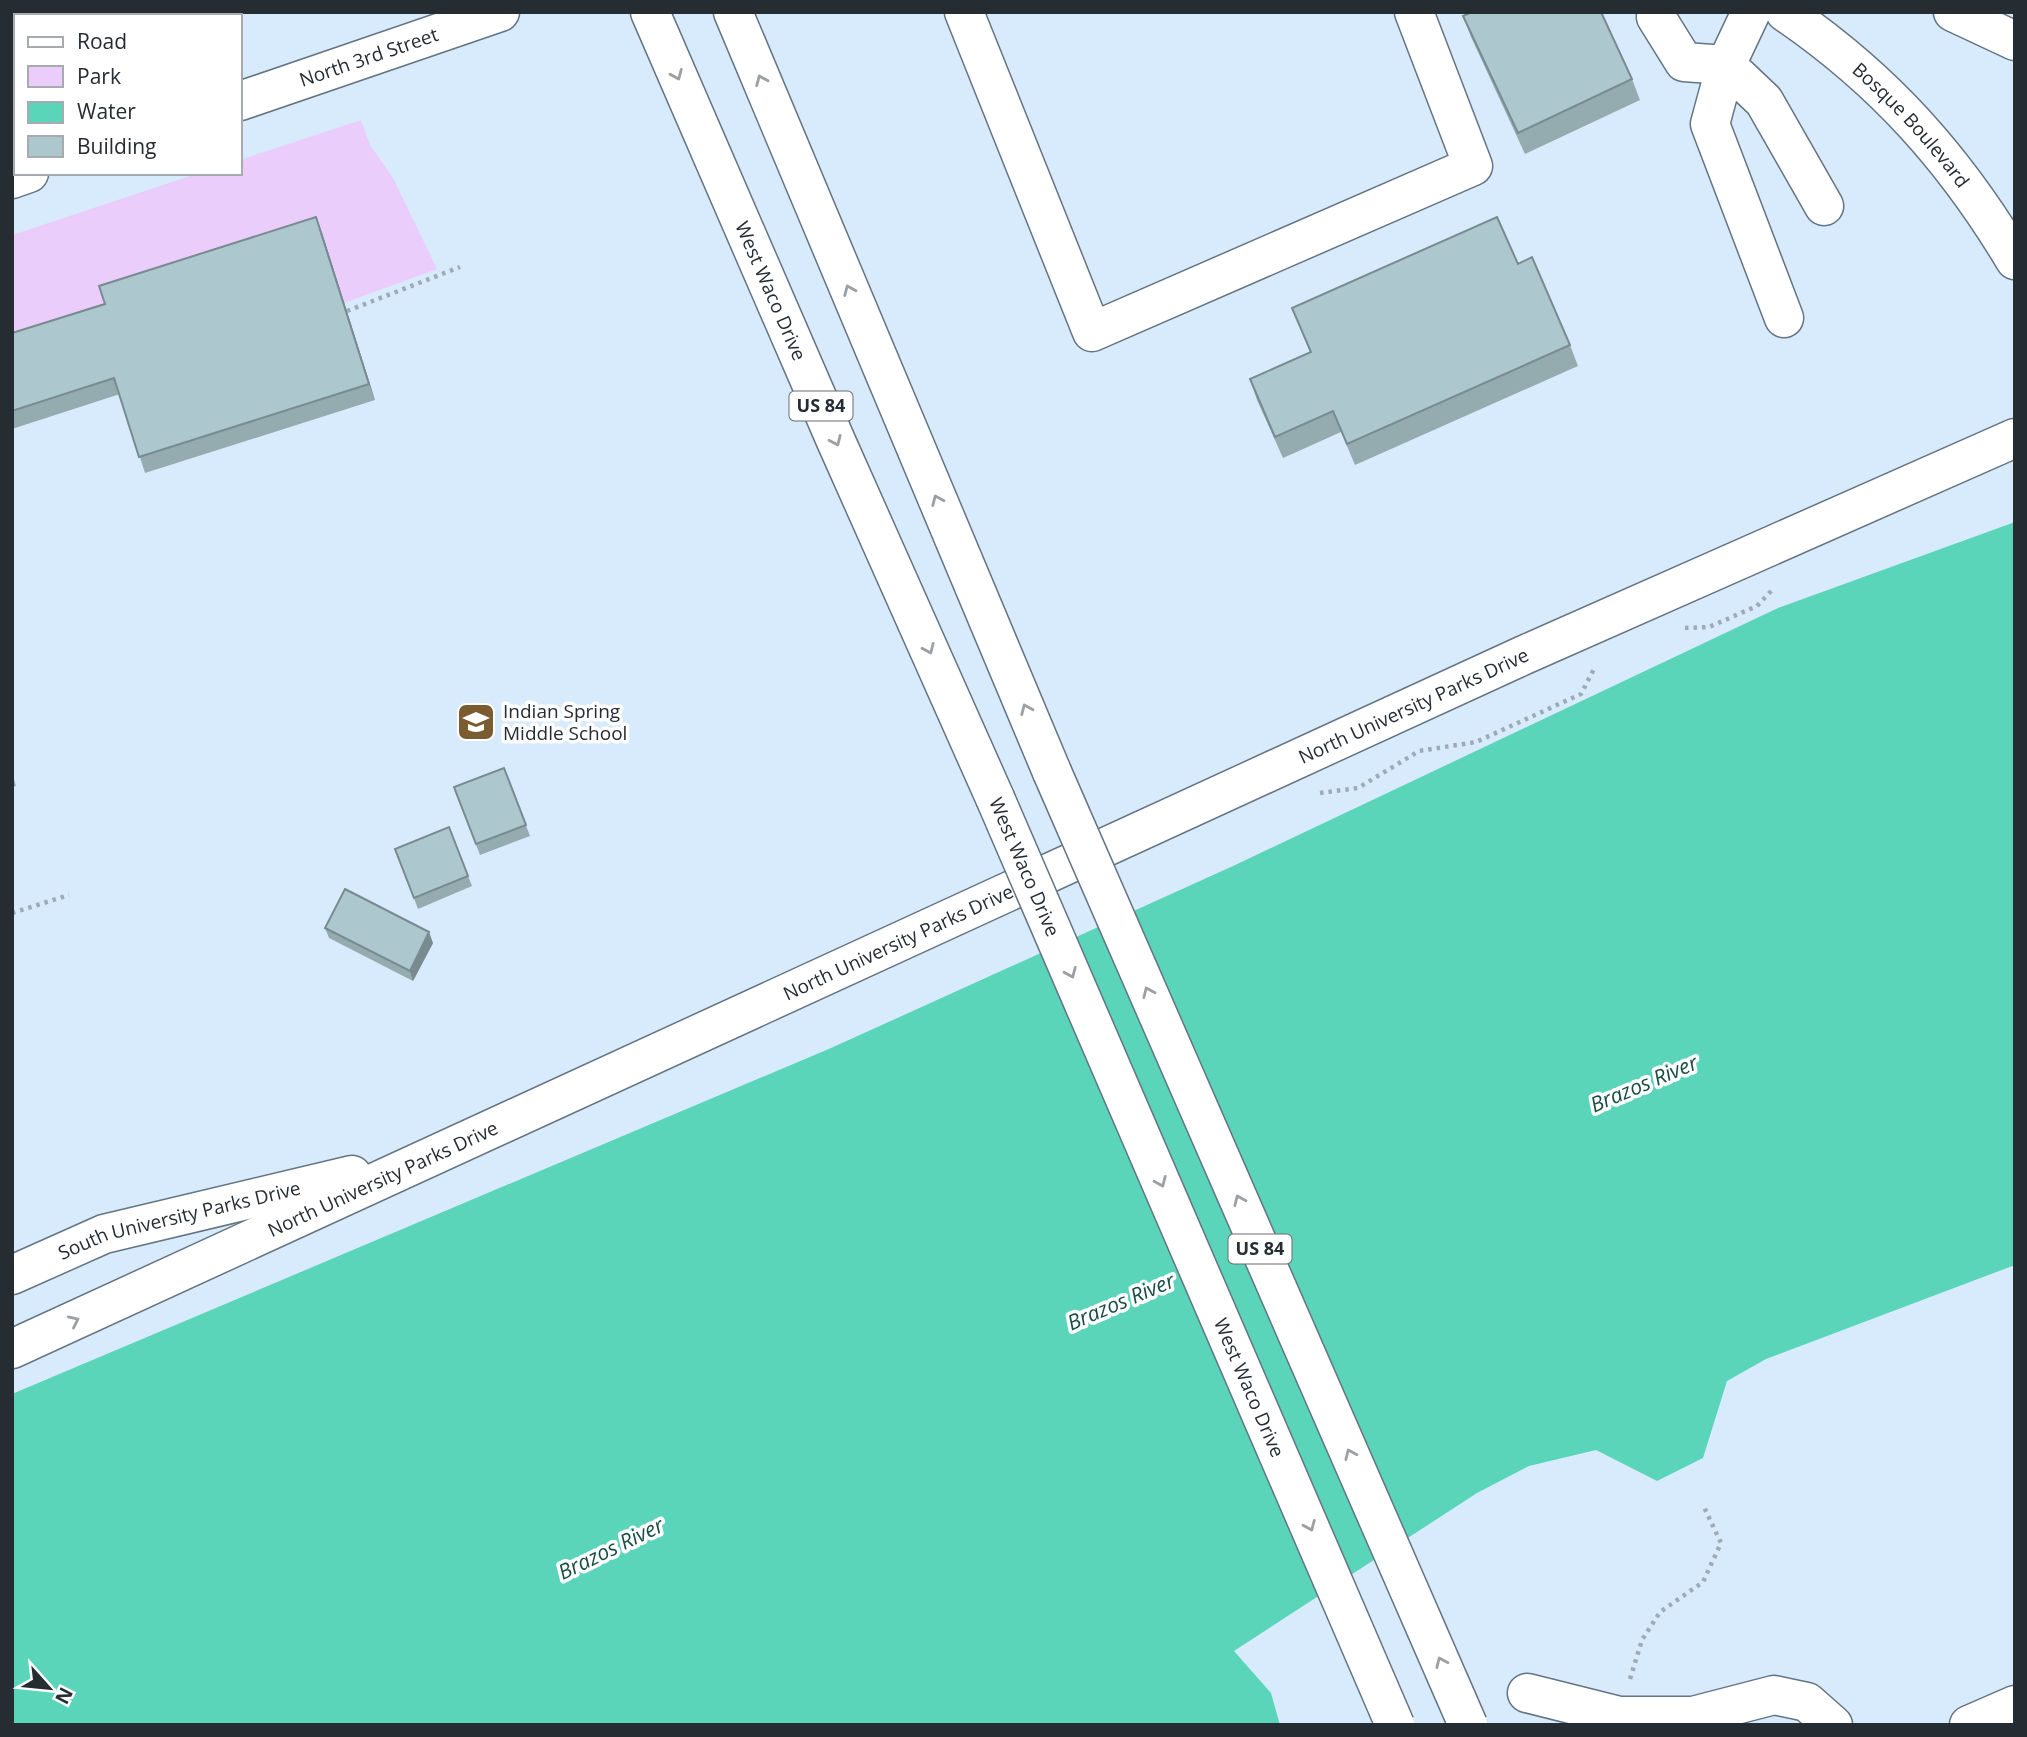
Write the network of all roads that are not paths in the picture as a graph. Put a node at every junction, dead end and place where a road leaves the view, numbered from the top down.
1 (500, 12) edge
2 (650, 12) edge
3 (733, 12) edge
4 (964, 12) edge
5 (1414, 12) edge
6 (1751, 12) edge
7 (1785, 12) edge
8 (1953, 12) edge
9 (1656, 17) dead end
10 (2015, 41) edge
11 (1726, 65) junction
12 (242, 100) edge
13 (1824, 206) dead end
14 (2015, 260) edge
15 (1784, 318) dead end
16 (2015, 438) edge
17 (432, 1157) junction
18 (12, 1275) edge
19 (12, 1349) edge
20 (1527, 1693) dead end
21 (2015, 1705) edge
22 (1395, 1725) edge
23 (1468, 1725) edge
24 (1833, 1725) edge
25 (1969, 1725) edge

1 - 12 main road, North 3rd Street
2 -> 22 main road, West Waco Drive / US 84, bridge
23 -> 3 main road, US 84, bridge
4 - 5 main road
6 - 11 main road
7 - 14 main road, Bosque Boulevard
8 - 10 main road
9 - 11 main road
11 - 13 main road
11 - 15 main road
16 - 17 main road, North University Parks Drive
17 - 18 main road, South University Parks Drive
19 -> 17 main road, North University Parks Drive
20 - 24 main road
21 - 25 main road

